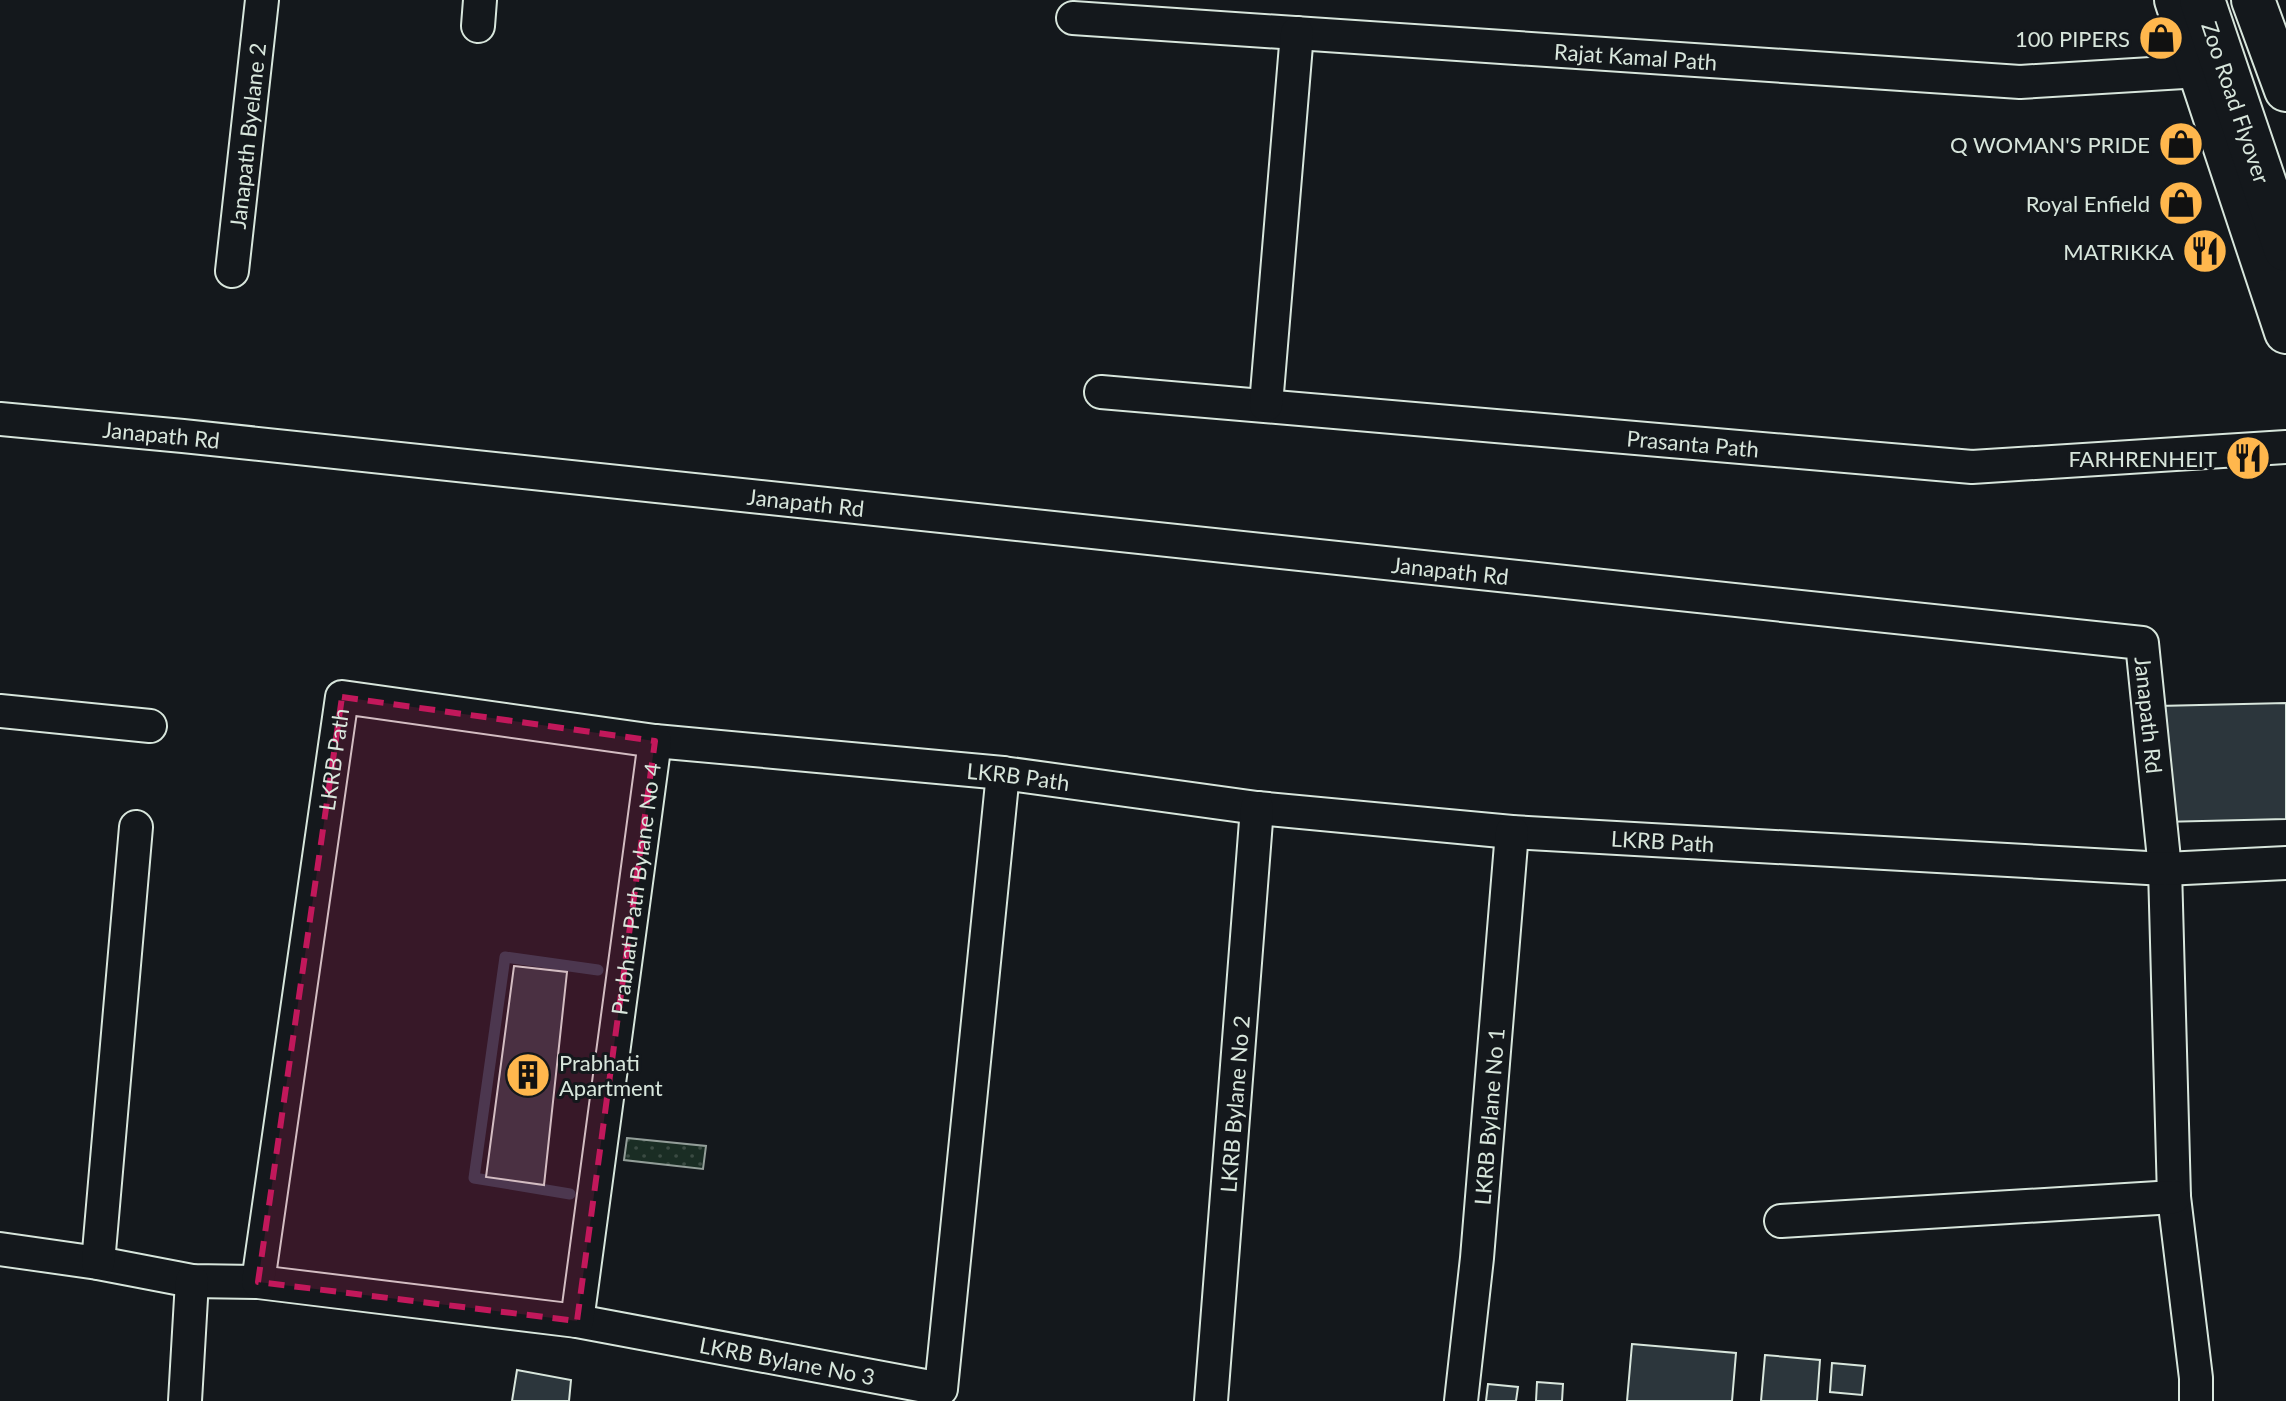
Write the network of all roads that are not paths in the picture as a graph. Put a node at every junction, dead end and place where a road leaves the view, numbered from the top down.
1 (262, 0) edge
2 (2176, 0) edge
3 (2202, 0) edge
4 (2232, 0) edge
5 (2253, 0) edge
6 (1073, 18) dead end
7 (1297, 33) junction
8 (2277, 42) edge
9 (2200, 71) junction
10 (2286, 90) edge
11 (2286, 158) edge
12 (2286, 249) edge
13 (232, 271) dead end
14 (2286, 332) edge
15 (1101, 392) dead end
16 (1266, 405) junction
17 (0, 419) edge
18 (2286, 447) edge
19 (0, 711) edge
20 (150, 726) dead end
21 (655, 741) junction
22 (1003, 773) junction
23 (1257, 808) junction
24 (136, 827) dead end
25 (1512, 832) junction
26 (2286, 863) edge
27 (2165, 869) junction
28 (2174, 1197) junction
29 (1781, 1221) dead end
30 (0, 1249) edge
31 (98, 1263) junction
32 (192, 1281) junction
33 (258, 1282) junction
34 (577, 1321) junction
35 (185, 1401) edge
36 (1211, 1401) edge
37 (1461, 1401) edge
38 (2196, 1401) edge

1 - 13 street, Janapath Byelane 2
2 - 9 street
3 - 12 main road, Zoo Road Flyover
4 - 11 main road, Zoo Road Flyover
5 - 8 street
6 - 7 street, Rajat Kamal Path
7 - 9 street, Rajat Kamal Path
7 - 16 street
8 - 10 street
9 - 14 street
15 - 16 street, Prasanta Path
16 - 18 street, Prasanta Path
17 - 27 street, Janapath Rd
19 - 20 street
21 - 22 street, LKRB Path
21 - 33 street, LKRB Path
21 - 34 street, Prabhati Path Bylane No 4
22 - 23 street, LKRB Path
22 - 34 street, LKRB Bylane No 3
23 - 25 street, LKRB Path
23 - 36 street, LKRB Bylane No 2
24 - 31 street
25 - 27 street, LKRB Path
25 - 37 street, LKRB Bylane No 1
26 - 27 street, LKRB Path
27 - 28 street, Janapath Rd
28 - 29 street
28 - 38 street, Janapath Rd
30 - 31 street, LKRB Bylane No 3
31 - 32 street, LKRB Bylane No 3
32 - 33 street, LKRB Bylane No 3
32 - 35 street
33 - 34 street, LKRB Bylane No 3

